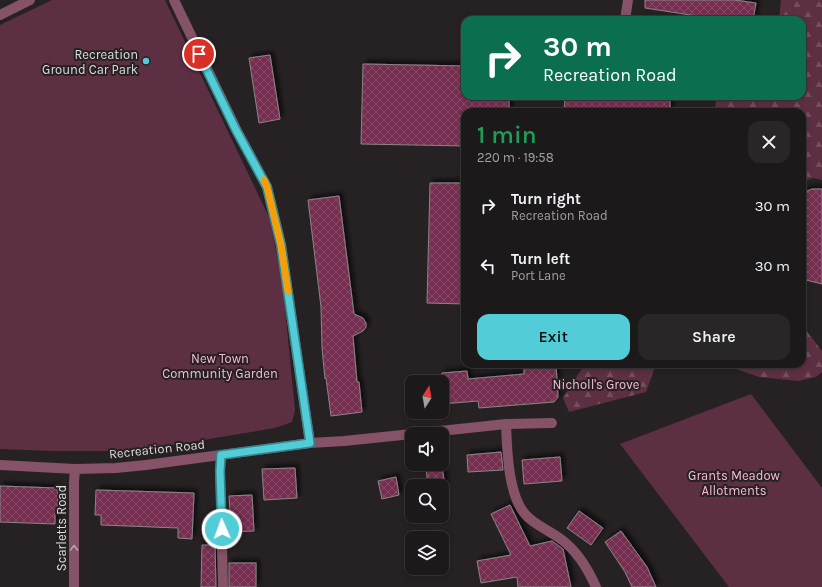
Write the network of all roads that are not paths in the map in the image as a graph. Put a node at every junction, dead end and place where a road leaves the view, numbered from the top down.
1 (30, 0) edge
2 (174, 0) edge
3 (628, 0) edge
4 (17, 3) edge
5 (0, 15) edge
6 (626, 16) edge
7 (552, 423) dead end
8 (506, 424) junction
9 (449, 430) edge
10 (405, 435) edge
11 (310, 443) junction
12 (221, 455) junction
13 (0, 465) edge
14 (75, 469) junction
15 (74, 587) edge
16 (223, 587) edge
17 (596, 587) edge

1 - 4 street
2 - 11 street
3 - 6 street
4 - 5 street
7 - 8 street, Recreation Road
8 - 9 street, Recreation Road
8 - 17 street
10 - 11 street, Recreation Road
11 - 12 street, Recreation Road
12 - 14 street, Recreation Road
12 - 16 street
13 - 14 street, Recreation Road
15 -> 14 street, Scarletts Road

